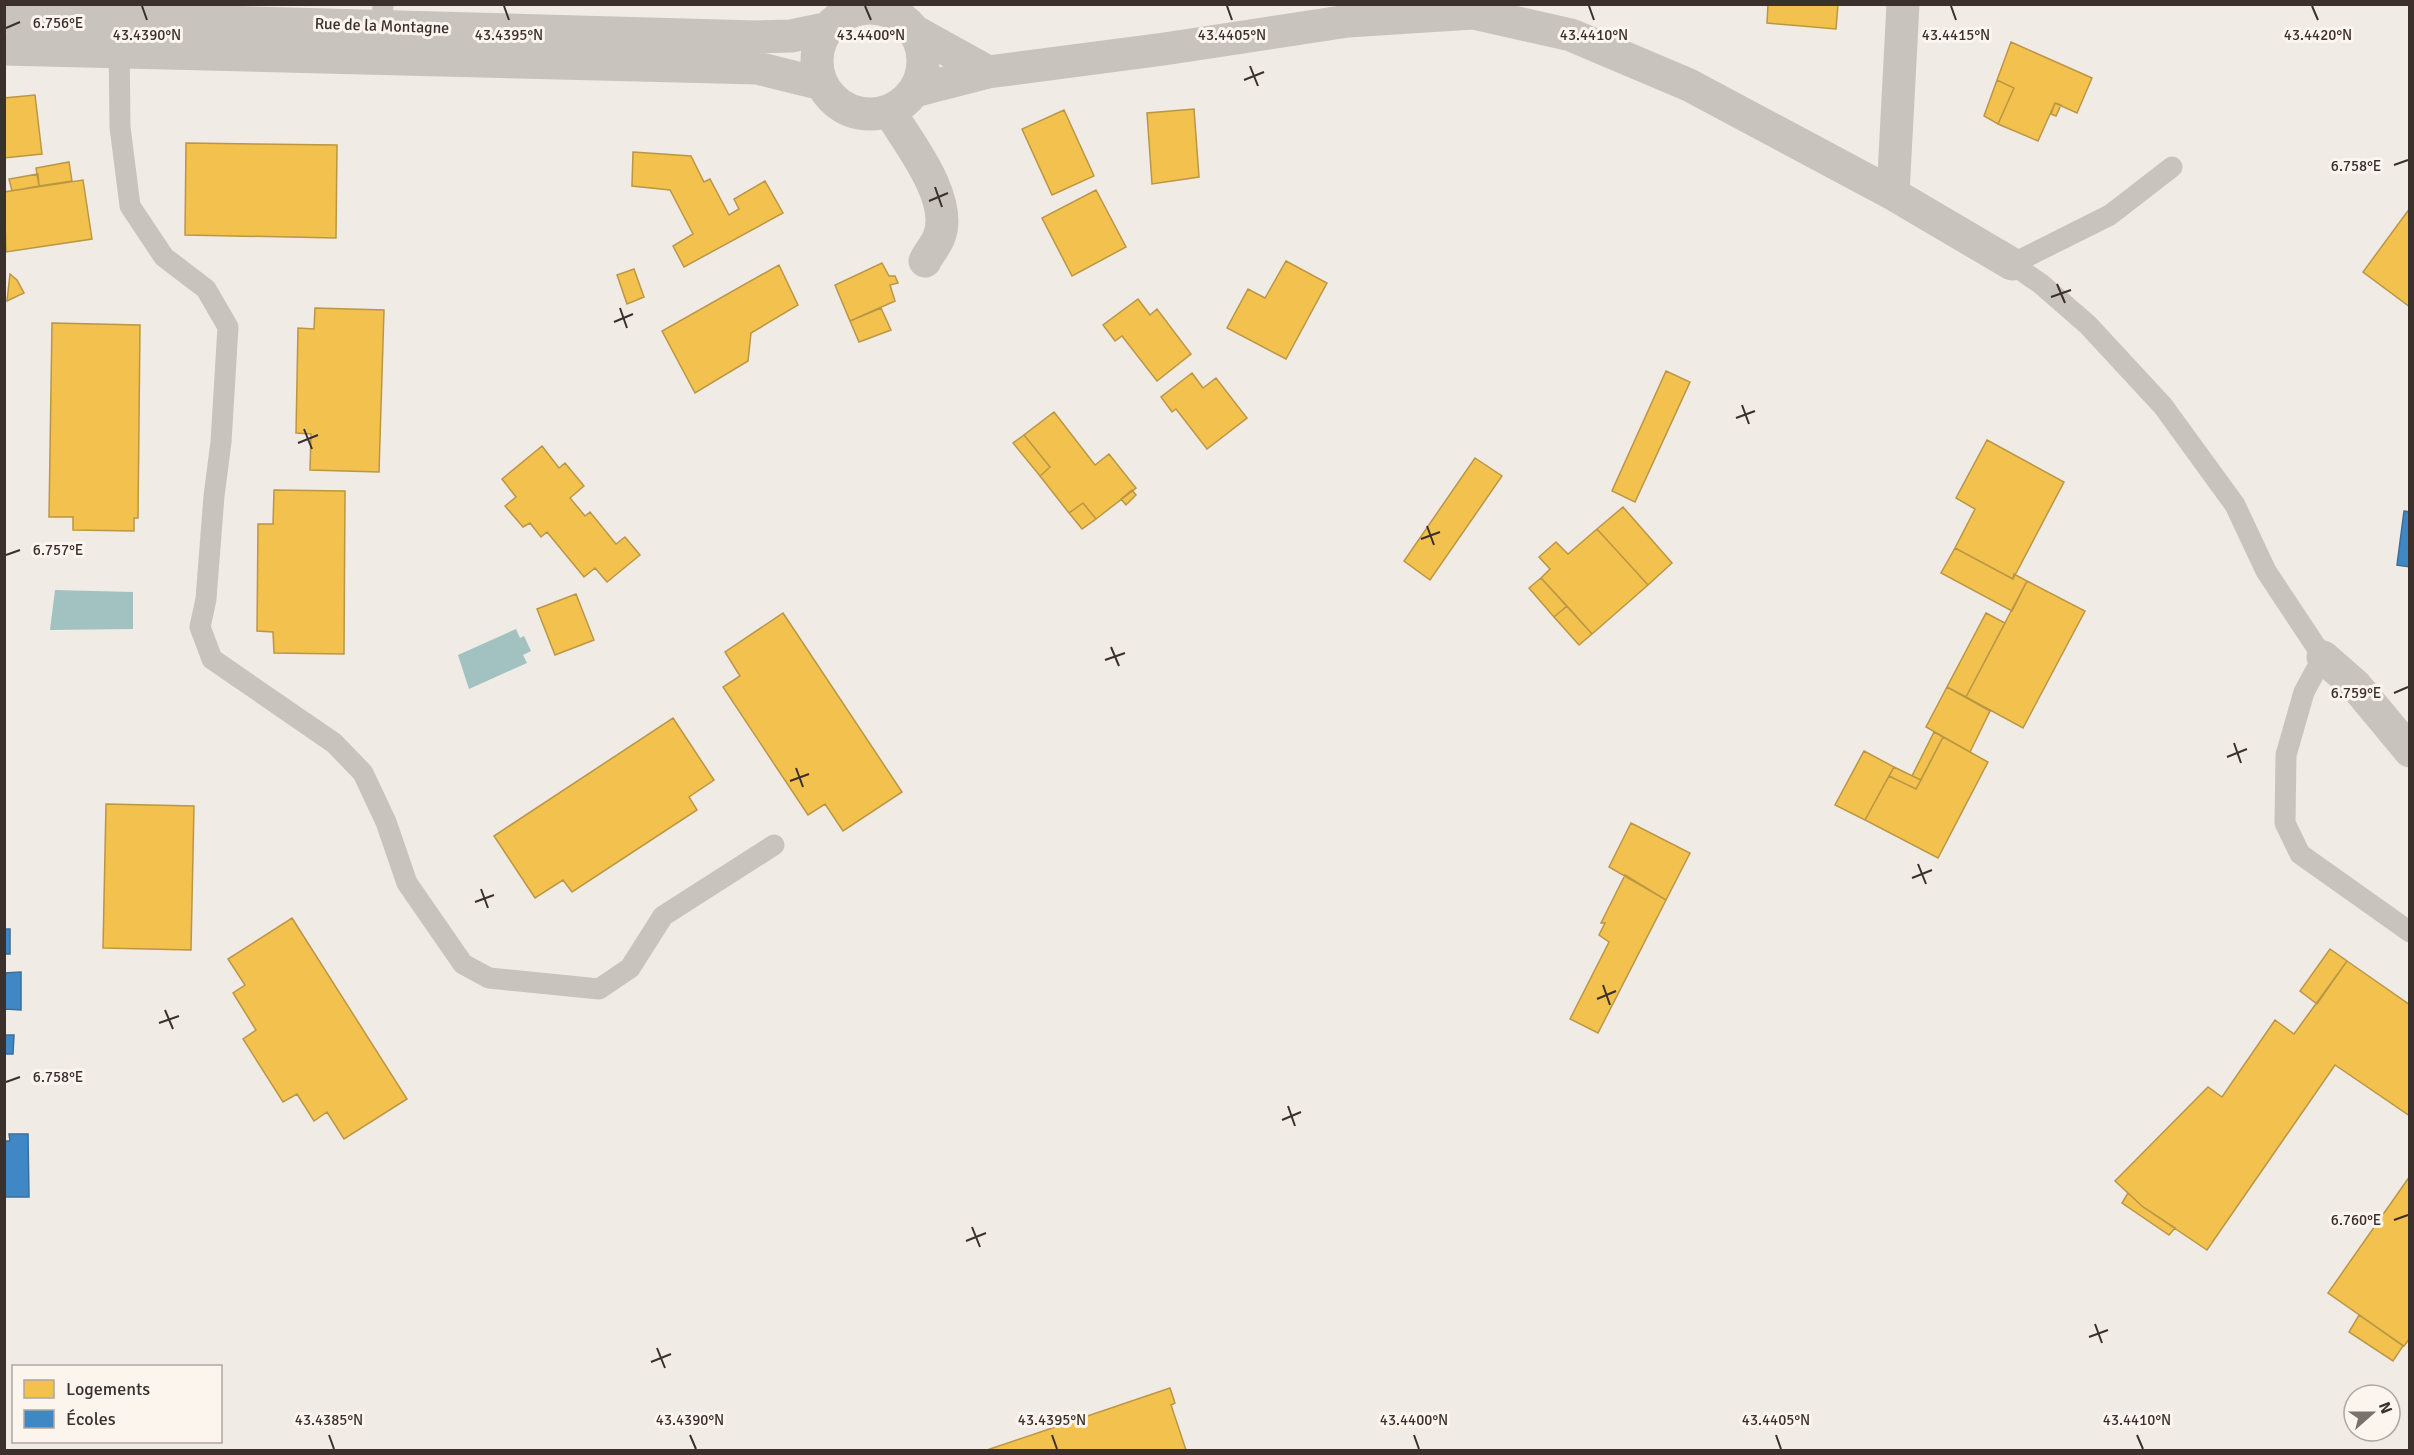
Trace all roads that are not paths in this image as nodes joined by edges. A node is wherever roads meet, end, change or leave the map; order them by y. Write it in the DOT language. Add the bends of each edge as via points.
graph roads {
  1 [pos="1903,4"];
  2 [pos="39,10"];
  3 [pos="382,15"];
  4 [pos="4,16"];
  5 [pos="839,17"];
  6 [pos="906,18"];
  7 [pos="118,19"];
  8 [pos="15,49"];
  9 [pos="120,52"];
  10 [pos="381,59"];
  11 [pos="988,72"];
  12 [pos="822,84"];
  13 [pos="901,100"];
  14 [pos="2172,168"];
  15 [pos="1893,194"];
  16 [pos="925,261"];
  17 [pos="2012,264"];
  18 [pos="2323,657"];
  19 [pos="2409,751"];
  20 [pos="774,845"];
  21 [pos="2409,932"];
  1 -- 15 [label="street"];
  2 -- 4 [label="street, Rue de la Montagne"];
  2 -- 7 [label="street, Rue de la Montagne"];
  2 -- 8 [label="street"];
  3 -- 5 [label="street, Rue de la Montagne" via="756,37 790,36"];
  3 -- 7 [label="street, Rue de la Montagne"];
  3 -- 10 [label="lane"];
  5 -- 6 [label="street" via="870,8"];
  5 -- 12 [label="street" via="825,33 818,50 817,68"];
  6 -- 11 [label="street"];
  6 -- 13 [label="street" via="921,47 923,64 919,81"];
  7 -- 9 [label="lane"];
  8 -- 9 [label="street, Rue de la Montagne"];
  9 -- 10 [label="street, Rue de la Montagne"];
  9 -- 20 [label="lane" via="120,128 130,206 164,257 206,289 228,327 222,442 200,627 212,659 334,743 363,773 386,822 407,883 463,964 489,978 599,989 630,968 663,916"];
  10 -- 12 [label="street, Rue de la Montagne" via="757,68"];
  11 -- 13 [label="street"];
  11 -- 15 [label="street" via="1348,21 1473,13 1571,35 1689,85"];
  12 -- 13 [label="street" via="833,99 864,114"];
  13 -- 16 [label="street" via="942,212 940,236"];
  14 -- 17 [label="lane" via="2110,215"];
  15 -- 17 [label="street"];
  17 -- 18 [label="lane" via="2088,325 2163,406 2235,504 2266,571"];
  18 -- 19 [label="street" via="2356,686"];
  18 -- 21 [label="lane" via="2304,692 2286,755 2285,824 2300,854"];
}
